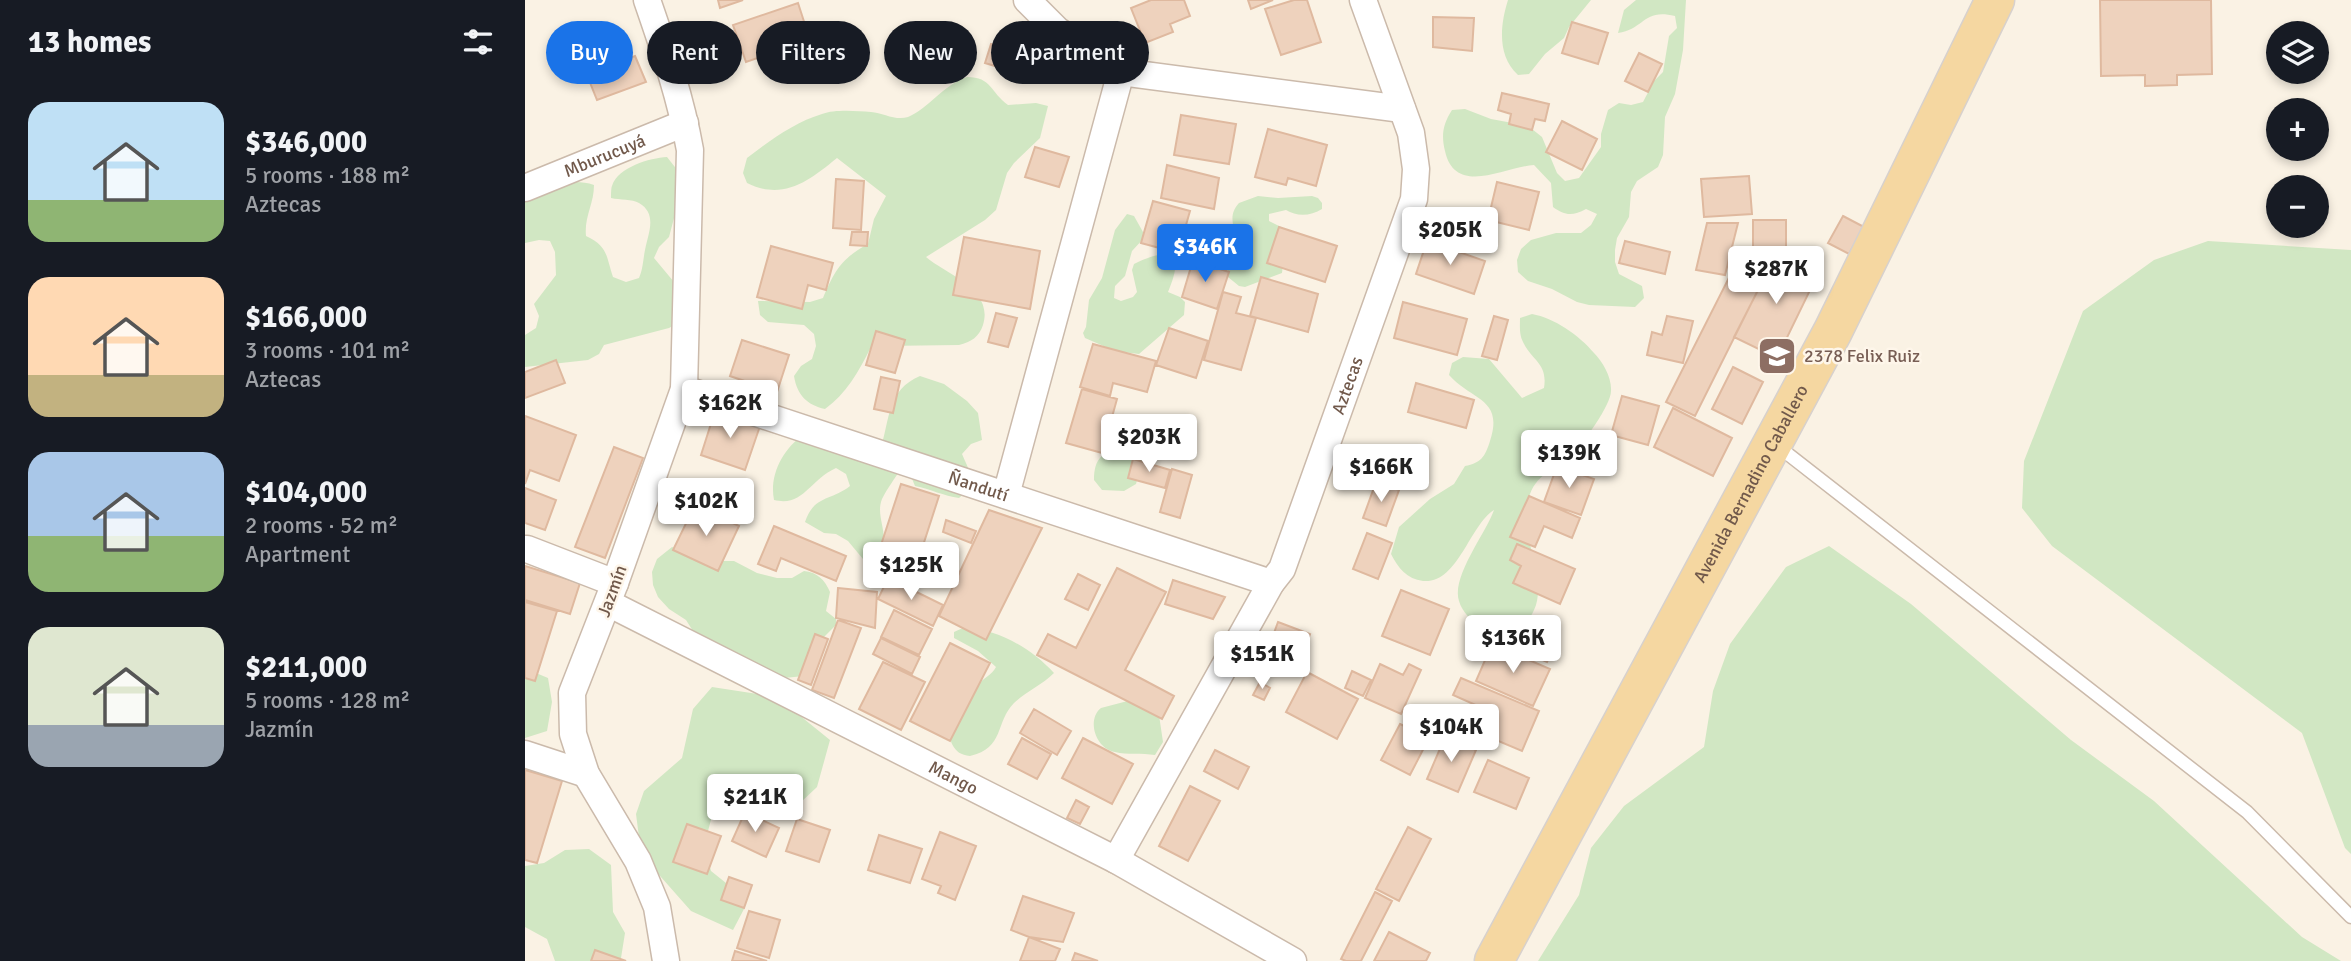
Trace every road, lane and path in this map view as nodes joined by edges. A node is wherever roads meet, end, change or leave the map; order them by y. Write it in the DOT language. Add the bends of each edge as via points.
graph roads {
  1 [pos="647,0"];
  2 [pos="1027,0"];
  3 [pos="1363,0"];
  4 [pos="1995,0"];
  5 [pos="1048,21"];
  6 [pos="1149,76"];
  7 [pos="1118,84"];
  8 [pos="1402,109"];
  9 [pos="685,123"];
  10 [pos="525,188"];
  11 [pos="684,389"];
  12 [pos="1772,442"];
  13 [pos="1006,495"];
  14 [pos="527,549"];
  15 [pos="1272,583"];
  16 [pos="612,593"];
  17 [pos="525,754"];
  18 [pos="586,774"];
  19 [pos="1116,860"];
  20 [pos="2351,917"];
  21 [pos="666,961"];
  22 [pos="1293,961"];
  23 [pos="1494,961"];
  1 -- 9 [label="street, Jazmín"];
  2 -- 5 [label="street"];
  3 -- 8 [label="street, Aztecas"];
  4 -- 12 [label="main road, Avenida Bernadino Caballero" via="1833,331"];
  6 -- 8 [label="street"];
  7 -- 13 [label="street"];
  8 -- 15 [label="street, Aztecas" via="1416,169 1414,199 1282,569"];
  9 -- 10 [label="street, Mburucuyá"];
  9 -- 11 [label="street, Jazmín" via="690,150"];
  11 -- 13 [label="street, Ñandutí"];
  11 -- 16 [label="street, Jazmín"];
  12 -- 20 [label="lane" via="2247,812"];
  12 -- 23 [label="main road, Avenida Bernadino Caballero"];
  13 -- 15 [label="street, Ñandutí"];
  14 -- 16 [label="street, Mango"];
  15 -- 19 [label="street, Aztecas"];
  16 -- 18 [label="street, Jazmín" via="572,693 573,734"];
  16 -- 19 [label="street, Mango"];
  17 -- 18 [label="street"];
  18 -- 21 [label="street, Jazmín" via="638,861 657,907"];
  19 -- 22 [label="street, Mango"];
}
